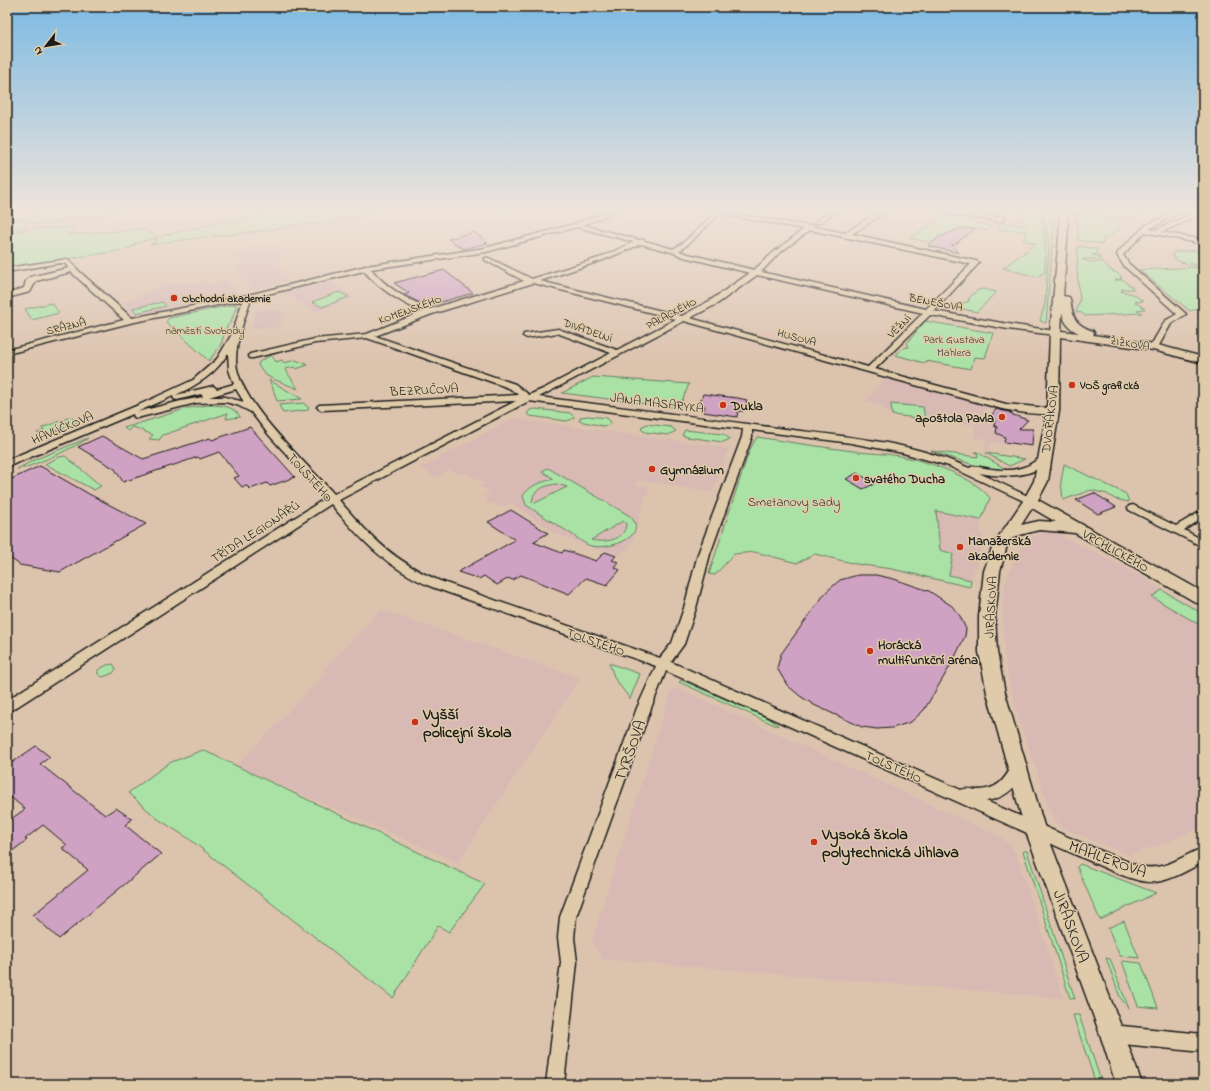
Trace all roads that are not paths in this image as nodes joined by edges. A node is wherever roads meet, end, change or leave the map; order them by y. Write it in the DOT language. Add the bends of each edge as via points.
graph roads {
  1 [pos="55,262"];
  2 [pos="62,262"];
  3 [pos="399,262"];
  4 [pos="492,262"];
  5 [pos="592,262"];
  6 [pos="712,262"];
  7 [pos="767,262"];
  8 [pos="971,262"];
  9 [pos="1062,262"];
  10 [pos="1123,262"];
  11 [pos="70,266"];
  12 [pos="366,268"];
  13 [pos="7,270"];
  14 [pos="756,272"];
  15 [pos="535,280"];
  16 [pos="1060,283"];
  17 [pos="7,296"];
  18 [pos="248,297"];
  19 [pos="429,312"];
  20 [pos="929,312"];
  21 [pos="685,319"];
  22 [pos="130,321"];
  23 [pos="1055,333"];
  24 [pos="235,335"];
  25 [pos="368,336"];
  26 [pos="527,336"];
  27 [pos="1134,343"];
  28 [pos="1154,347"];
  29 [pos="7,352"];
  30 [pos="618,353"];
  31 [pos="253,356"];
  32 [pos="1203,360"];
  33 [pos="869,370"];
  34 [pos="239,385"];
  35 [pos="528,398"];
  36 [pos="322,408"];
  37 [pos="144,410"];
  38 [pos="256,411"];
  39 [pos="1053,411"];
  40 [pos="748,426"];
  41 [pos="1044,460"];
  42 [pos="7,464"];
  43 [pos="952,464"];
  44 [pos="333,500"];
  45 [pos="1030,502"];
  46 [pos="1134,508"];
  47 [pos="1203,514"];
  48 [pos="1176,530"];
  49 [pos="1088,534"];
  50 [pos="1003,539"];
  51 [pos="1203,544"];
  52 [pos="1203,598"];
  53 [pos="663,664"];
  54 [pos="7,706"];
  55 [pos="1018,768"];
  56 [pos="942,787"];
  57 [pos="1035,829"];
  58 [pos="1203,855"];
  59 [pos="1112,1034"];
  60 [pos="1203,1043"];
  61 [pos="555,1084"];
  62 [pos="1129,1084"];
  1 -- 13 [label="street"];
  2 -- 11 [label="street"];
  3 -- 12 [label="street"];
  4 -- 15 [label="street, HUSOVA" via="521,278"];
  5 -- 15 [label="street, KOMENSKÉHO"];
  6 -- 14 [label="street, BENEŠOVA"];
  7 -- 14 [label="street, PALACKÉHO"];
  8 -- 20 [label="street, VĚŽNÍ" via="976,263"];
  9 -- 16 [label="main road, DVOŘÁKOVA"];
  10 -- 28 [label="street" via="1182,314 1168,323"];
  11 -- 17 [label="street" via="33,279 27,290"];
  11 -- 22 [label="street"];
  12 -- 18 [label="street"];
  12 -- 19 [label="street" via="386,291"];
  14 -- 20 [label="street, BENEŠOVA"];
  14 -- 21 [label="street, PALACKÉHO"];
  15 -- 19 [label="street, KOMENSKÉHO"];
  15 -- 21 [label="street, HUSOVA"];
  16 -- 23 [label="main road, DVOŘÁKOVA"];
  16 -- 27 [label="main road" via="1072,326"];
  18 -- 22 [label="street"];
  18 -- 24 [label="street"];
  19 -- 25 [label="street, KOMENSKÉHO"];
  20 -- 23 [label="street, BENEŠOVA"];
  20 -- 33 [label="street, VĚŽNÍ"];
  21 -- 30 [label="street, PALACKÉHO"];
  21 -- 33 [label="street, HUSOVA"];
  22 -- 29 [label="street, SRÁZNÁ"];
  23 -- 27 [label="main road, ŽIŽKOVA"];
  23 -- 39 [label="main road, DVOŘÁKOVA"];
  24 -- 34 [label="street, TOLSTÉHO" via="232,361"];
  24 -- 37 [label="street, HAVLÍČKOVA" via="220,360 204,377"];
  25 -- 31 [label="street, KOMENSKÉHO" via="315,341"];
  25 -- 35 [label="street, JANA MASARYKA" via="512,386"];
  26 -- 30 [label="street, DIVADELNÍ" via="558,331"];
  27 -- 28 [label="main road, ŽIŽKOVA"];
  28 -- 32 [label="main road, ŽIŽKOVA"];
  30 -- 35 [label="street, PALACKÉHO"];
  33 -- 39 [label="street, HUSOVA" via="1005,407"];
  34 -- 37 [label="street, HAVLÍČKOVA"];
  34 -- 38 [label="street, TOLSTÉHO"];
  35 -- 36 [label="street, BEZRUČOVA"];
  35 -- 40 [label="street, JANA MASARYKA"];
  35 -- 44 [label="street, TŘÍDA LEGIONÁŘŮ"];
  37 -- 38 [label="street, HAVLÍČKOVA" via="214,399 234,401"];
  37 -- 42 [label="street, HAVLÍČKOVA" via="105,422"];
  38 -- 44 [label="street, TOLSTÉHO"];
  39 -- 41 [label="main road, DVOŘÁKOVA"];
  40 -- 43 [label="street, JANA MASARYKA" via="851,440 904,450"];
  40 -- 53 [label="street, TYRŠOVA" via="747,437 704,554 678,644"];
  41 -- 43 [label="street, JANA MASARYKA" via="1031,469 1011,473 987,472"];
  41 -- 45 [label="main road, DVOŘÁKOVA" via="1039,486"];
  43 -- 45 [label="street, JANA MASARYKA"];
  44 -- 53 [label="street, TOLSTÉHO" via="375,546 418,577"];
  44 -- 54 [label="street, TŘÍDA LEGIONÁŘŮ" via="321,505"];
  45 -- 49 [label="main road, VRCHLICKÉHO"];
  45 -- 50 [label="main road, JIRÁSKOVA"];
  46 -- 48 [label="street"];
  47 -- 48 [label="street"];
  48 -- 51 [label="street"];
  49 -- 50 [label="main road" via="1065,527 1034,526 1018,530"];
  49 -- 52 [label="main road, VRCHLICKÉHO"];
  50 -- 55 [label="main road, JIRÁSKOVA" via="992,570 987,616 988,652 996,693"];
  53 -- 56 [label="street, TOLSTÉHO"];
  53 -- 61 [label="street, TYRŠOVA" via="644,708 568,917 566,938 569,962"];
  55 -- 56 [label="street" via="1007,786 990,795 970,795"];
  55 -- 57 [label="main road, JIRÁSKOVA"];
  56 -- 57 [label="street, TOLSTÉHO"];
  57 -- 58 [label="street, MAHLEROVA" via="1079,849 1146,874 1160,874"];
  57 -- 59 [label="main road, JIRÁSKOVA"];
  59 -- 60 [label="street"];
  59 -- 62 [label="main road, JIRÁSKOVA"];
}
